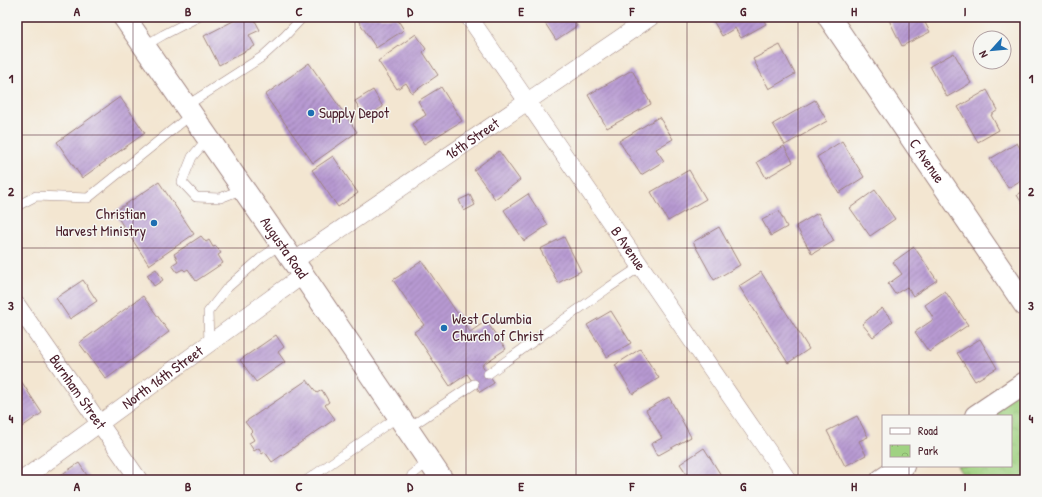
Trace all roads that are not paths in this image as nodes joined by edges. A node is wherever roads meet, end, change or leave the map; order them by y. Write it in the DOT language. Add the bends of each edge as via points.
graph roads {
  1 [pos="124,17"];
  2 [pos="198,17"];
  3 [pos="469,17"];
  4 [pos="651,17"];
  5 [pos="829,17"];
  6 [pos="300,20"];
  7 [pos="144,46"];
  8 [pos="527,102"];
  9 [pos="189,110"];
  10 [pos="208,138"];
  11 [pos="244,189"];
  12 [pos="17,206"];
  13 [pos="293,260"];
  14 [pos="641,266"];
  15 [pos="1025,304"];
  16 [pos="17,305"];
  17 [pos="209,344"];
  18 [pos="488,374"];
  19 [pos="1025,383"];
  20 [pos="474,384"];
  21 [pos="977,415"];
  22 [pos="403,422"];
  23 [pos="100,423"];
  24 [pos="430,461"];
  25 [pos="901,467"];
  26 [pos="22,480"];
  27 [pos="139,480"];
  28 [pos="307,480"];
  29 [pos="410,480"];
  30 [pos="442,480"];
  31 [pos="788,480"];
  32 [pos="882,480"];
  1 -- 7 [label="main road, Augusta Road"];
  2 -- 7 [label="lane"];
  3 -- 8 [label="street, B Avenue"];
  4 -- 8 [label="street, 16th Street"];
  5 -- 15 [label="main road, C Avenue"];
  6 -- 9 [label="lane" via="262,57"];
  7 -- 9 [label="main road, Augusta Road"];
  8 -- 13 [label="street, 16th Street"];
  8 -- 14 [label="street, B Avenue"];
  9 -- 10 [label="main road, Augusta Road"];
  9 -- 12 [label="lane" via="88,198 36,196"];
  10 -- 11 [label="main road, Augusta Road"];
  10 -- 11 [label="lane" via="192,157 182,182 196,197 220,198"];
  11 -- 13 [label="main road, Augusta Road"];
  13 -- 17 [label="street, North 16th Street"];
  13 -- 17 [label="lane" via="261,258 227,288 208,312"];
  13 -- 22 [label="main road, Augusta Road"];
  14 -- 18 [label="lane"];
  14 -- 31 [label="street, B Avenue"];
  16 -- 23 [label="street, Burnham Street"];
  17 -- 23 [label="street, North 16th Street"];
  19 -- 21 [label="main road"];
  20 -- 22 [label="lane"];
  22 -- 24 [label="main road, Augusta Road"];
  22 -- 28 [label="lane"];
  23 -- 26 [label="street, North 16th Street"];
  23 -- 27 [label="street, Burnham Street"];
  24 -- 29 [label="lane" via="412,475"];
  24 -- 30 [label="main road, Augusta Road"];
  25 -- 32 [label="main road"];
}
